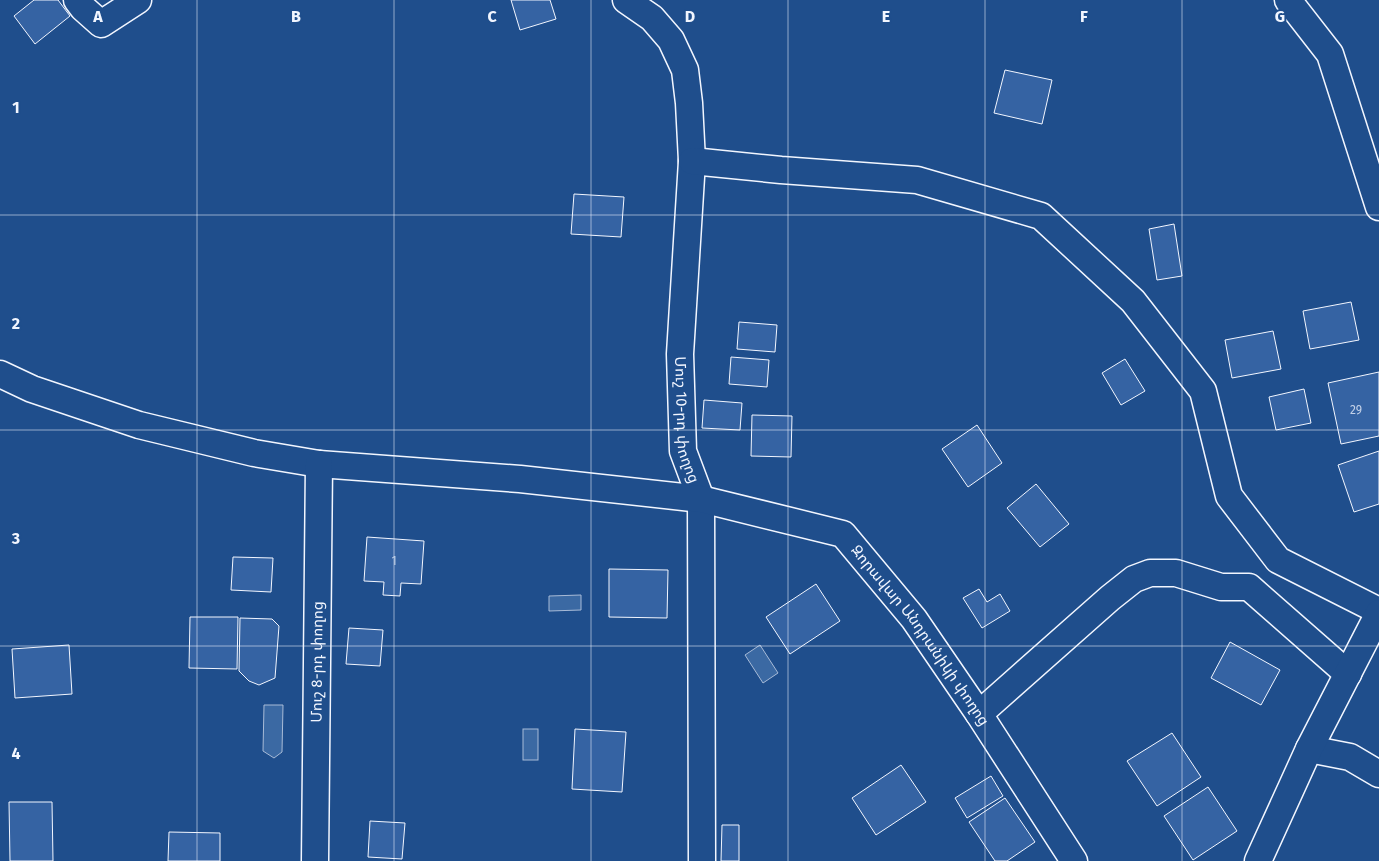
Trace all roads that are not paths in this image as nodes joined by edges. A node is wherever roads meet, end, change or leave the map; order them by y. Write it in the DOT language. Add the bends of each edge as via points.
graph roads {
  1 [pos="76,0"];
  2 [pos="138,0"];
  3 [pos="626,0"];
  4 [pos="1288,0"];
  5 [pos="692,160"];
  6 [pos="1379,207"];
  7 [pos="0,374"];
  8 [pos="319,464"];
  9 [pos="701,499"];
  10 [pos="1379,612"];
  11 [pos="1348,674"];
  12 [pos="979,714"];
  13 [pos="1309,749"];
  14 [pos="1379,774"];
  15 [pos="314,861"];
  16 [pos="702,861"];
  17 [pos="1074,861"];
  18 [pos="1258,861"];
  1 -- 2 [label="street" via="101,24"];
  3 -- 5 [label="street, Մուշ 10-րդ փողոց" via="652,18 671,40 685,70"];
  4 -- 6 [label="street" via="1330,54"];
  5 -- 9 [label="street, Մուշ 10-րդ փողոց" via="680,364 683,450"];
  5 -- 10 [label="street" via="917,180 1041,216 1133,301 1203,391 1229,496 1278,560"];
  7 -- 8 [label="street, Զորավար Անդրանիկի փողոց" via="32,390 139,426 254,453"];
  8 -- 9 [label="street, Զորավար Անդրանիկի փողոց" via="520,479"];
  8 -- 15 [label="street, Մուշ 8-րդ փողոց"];
  9 -- 12 [label="street, Զորավար Անդրանիկի փողոց" via="843,534 914,619"];
  9 -- 16 [label="street, Մուշ 10-րդ փողոց"];
  10 -- 11 [label="street"];
  11 -- 12 [label="street" via="1249,587 1221,587 1176,572 1150,573 1134,579 1110,598"];
  11 -- 13 [label="street"];
  12 -- 17 [label="street, Զորավար Անդրանիկի փողոց"];
  13 -- 14 [label="street" via="1350,757"];
  13 -- 18 [label="street"];
}
